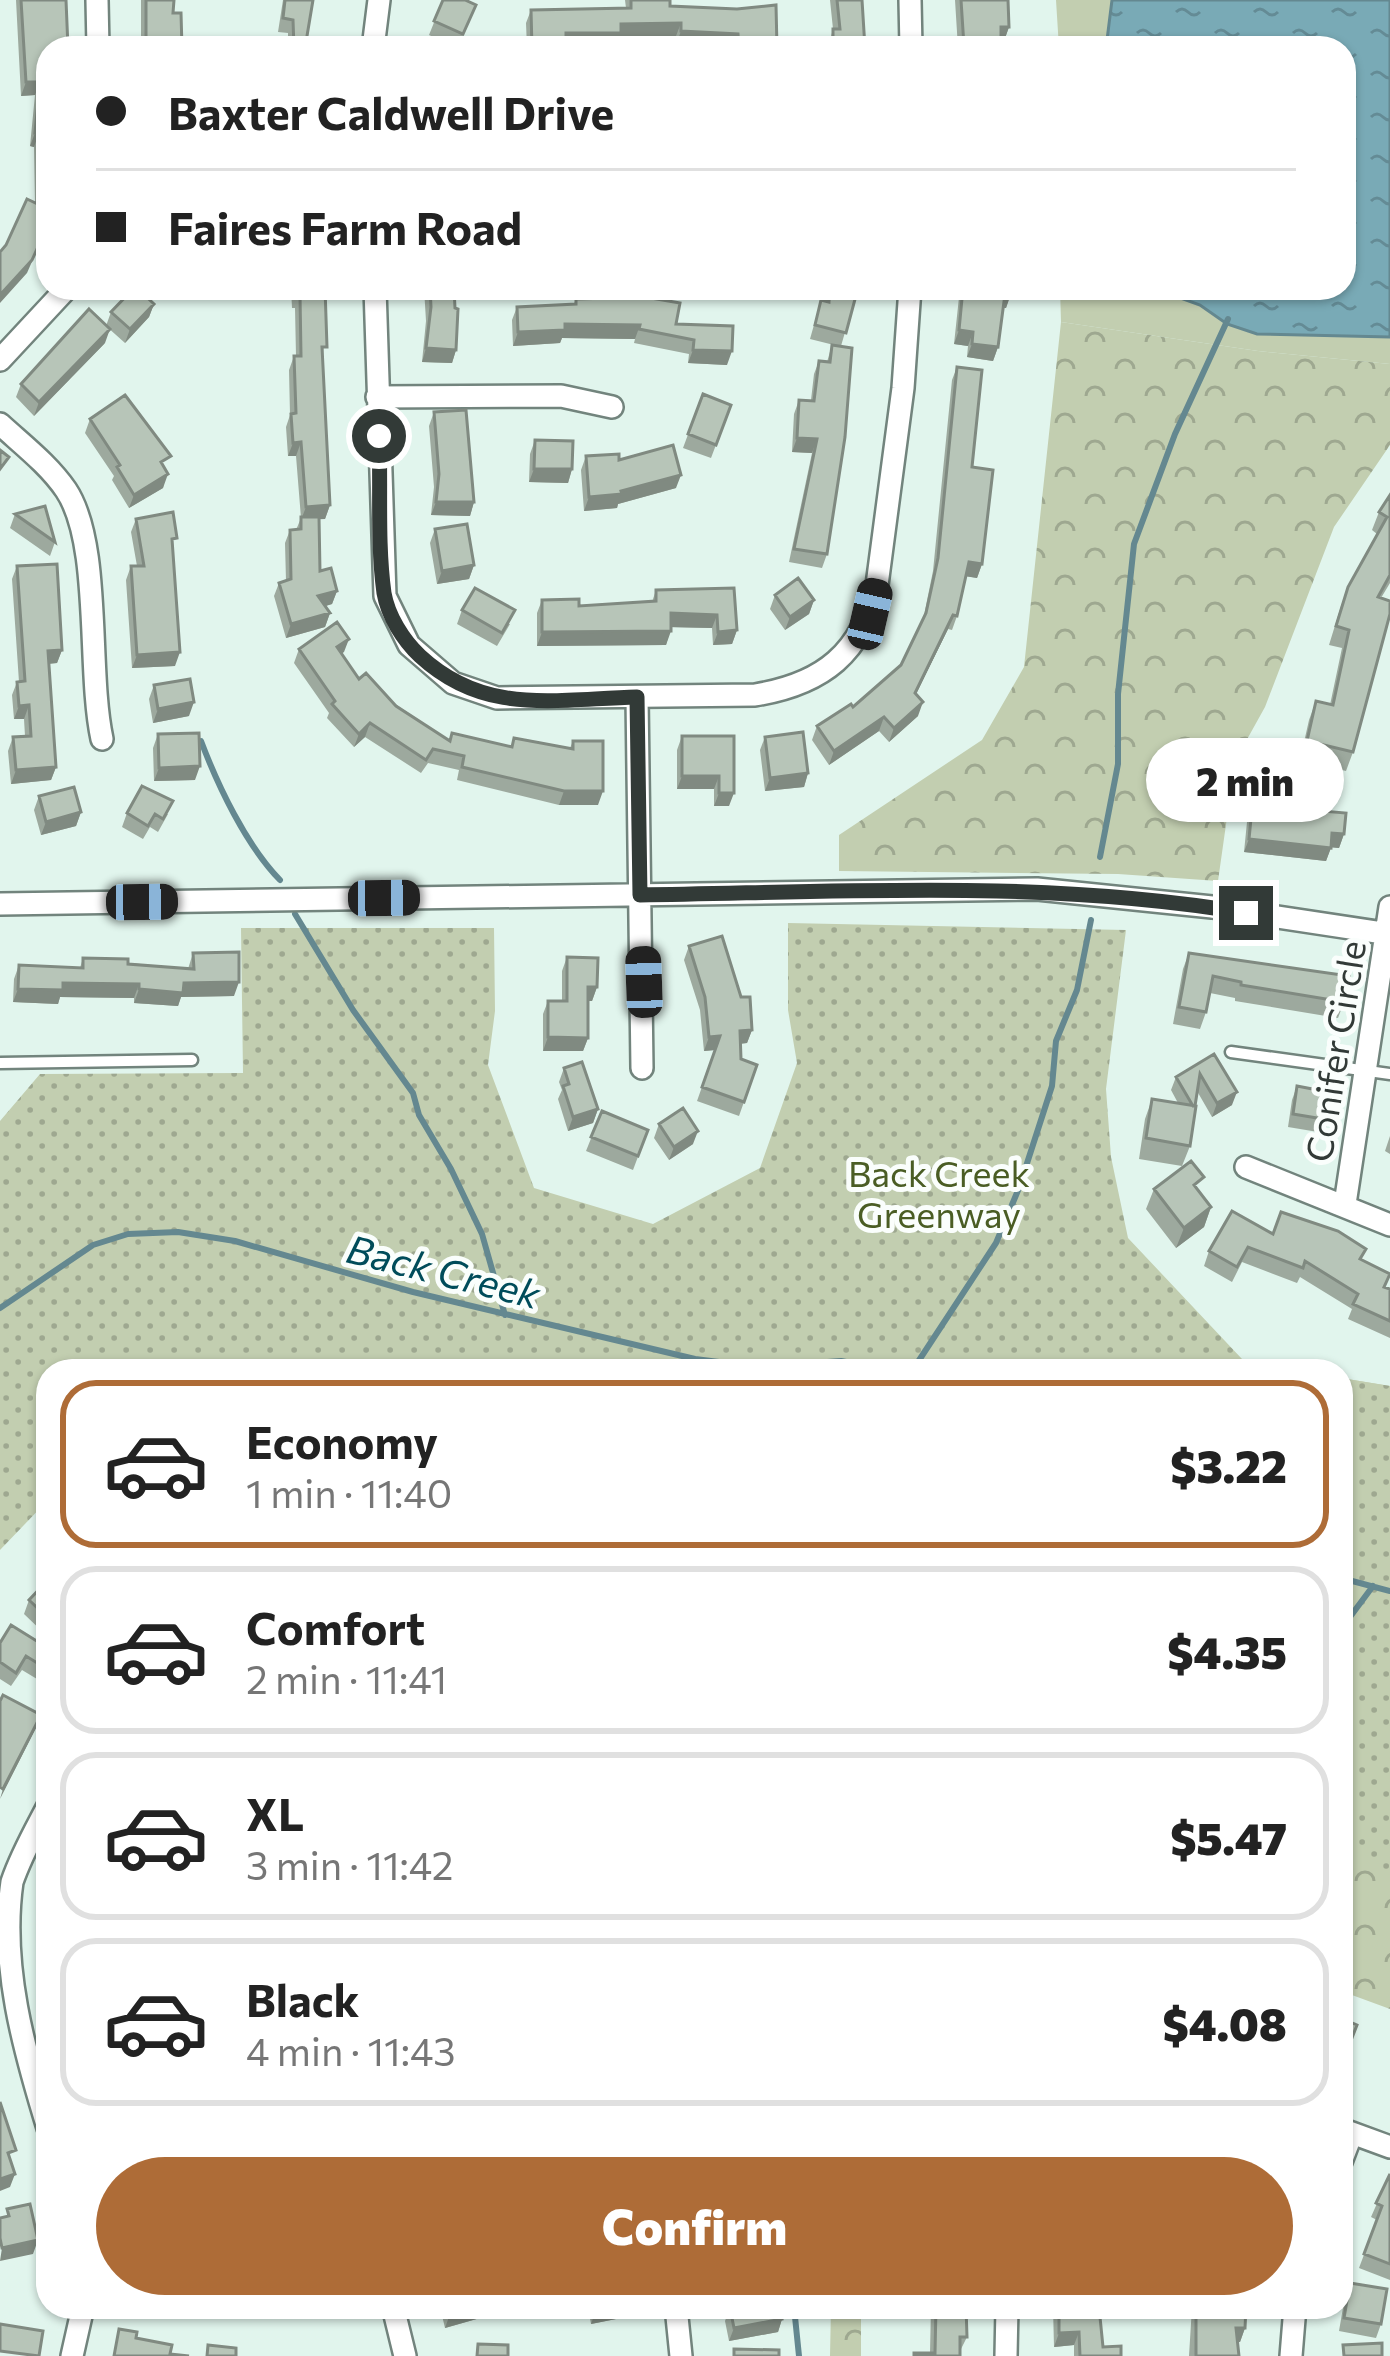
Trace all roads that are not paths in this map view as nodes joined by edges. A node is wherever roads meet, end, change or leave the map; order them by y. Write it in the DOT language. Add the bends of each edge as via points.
graph roads {
  1 [pos="97,0"];
  2 [pos="380,0"];
  3 [pos="910,0"];
  4 [pos="98,36"];
  5 [pos="375,36"];
  6 [pos="911,36"];
  7 [pos="56,300"];
  8 [pos="375,300"];
  9 [pos="909,300"];
  10 [pos="0,360"];
  11 [pos="377,397"];
  12 [pos="612,407"];
  13 [pos="0,424"];
  14 [pos="637,697"];
  15 [pos="102,740"];
  16 [pos="640,895"];
  17 [pos="0,904"];
  18 [pos="1390,907"];
  19 [pos="1388,934"];
  20 [pos="1231,1052"];
  21 [pos="191,1060"];
  22 [pos="0,1064"];
  23 [pos="1365,1068"];
  24 [pos="642,1069"];
  25 [pos="1390,1074"];
  26 [pos="1246,1167"];
  27 [pos="1345,1204"];
  28 [pos="1390,1225"];
  29 [pos="36,1831"];
  30 [pos="36,2089"];
  31 [pos="1353,2133"];
  32 [pos="1390,2147"];
  33 [pos="80,2319"];
  34 [pos="395,2319"];
  35 [pos="677,2319"];
  36 [pos="1007,2319"];
  37 [pos="1294,2319"];
  38 [pos="72,2356"];
  39 [pos="405,2356"];
  40 [pos="681,2356"];
  41 [pos="1006,2356"];
  42 [pos="1291,2356"];
  1 -- 4 [label="street"];
  2 -- 5 [label="street"];
  3 -- 6 [label="street"];
  7 -- 10 [label="street"];
  8 -- 11 [label="street"];
  9 -- 14 [label="street" via="885,539 858,638 818,676 788,690"];
  11 -- 12 [label="street" via="561,396"];
  11 -- 14 [label="street" via="385,596 409,645 475,693"];
  13 -- 15 [label="street" via="53,473 80,517"];
  14 -- 16 [label="street"];
  16 -- 17 [label="street"];
  16 -- 19 [label="street" via="1037,889"];
  16 -- 24 [label="street"];
  18 -- 19 [label="street, Conifer Circle"];
  19 -- 23 [label="street, Conifer Circle"];
  20 -- 23 [label="lane"];
  21 -- 22 [label="lane"];
  23 -- 25 [label="lane"];
  23 -- 27 [label="street, Conifer Circle"];
  26 -- 27 [label="street"];
  27 -- 28 [label="street"];
  29 -- 30 [label="street" via="13,1880 3,1959"];
  31 -- 32 [label="street"];
  33 -- 38 [label="street"];
  34 -- 39 [label="street"];
  35 -- 40 [label="street"];
  36 -- 41 [label="street"];
  37 -- 42 [label="street"];
}
